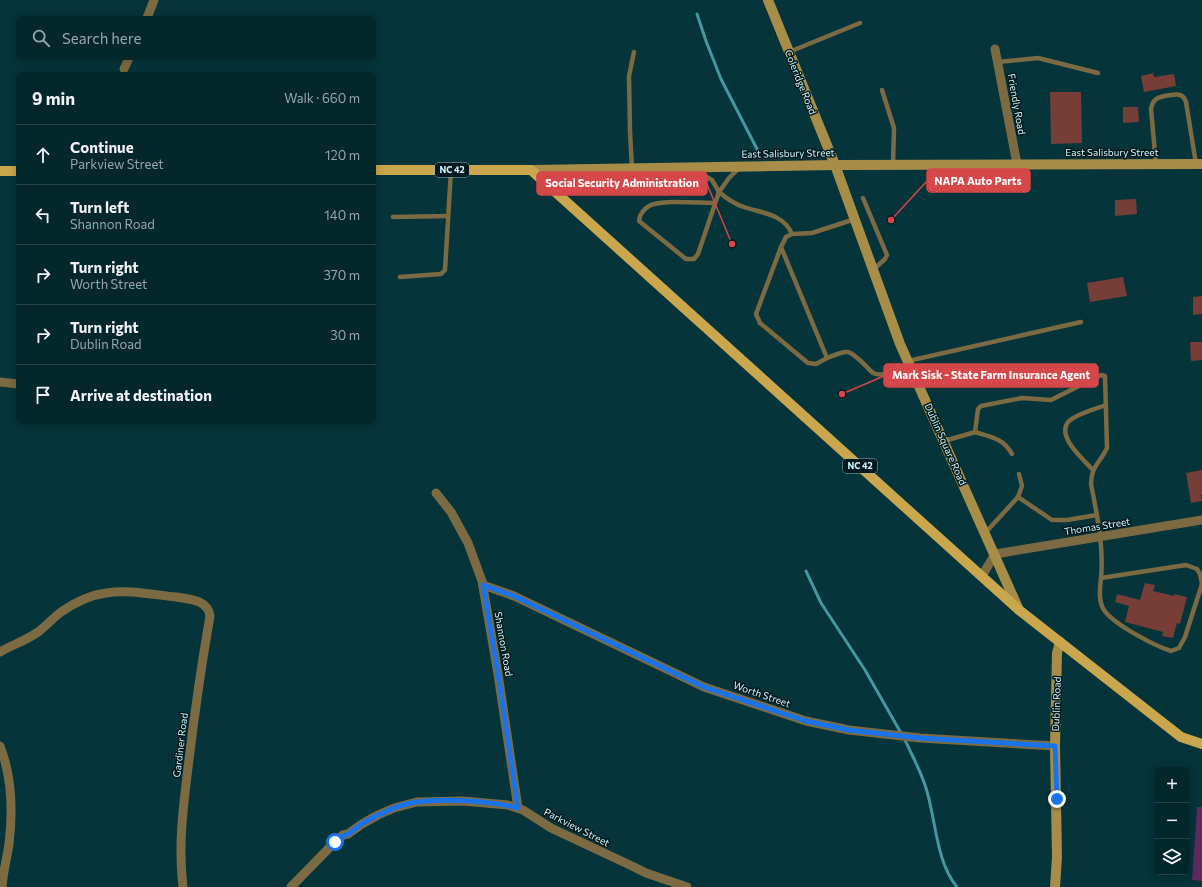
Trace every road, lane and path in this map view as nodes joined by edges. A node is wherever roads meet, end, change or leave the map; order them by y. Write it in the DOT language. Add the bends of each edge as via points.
graph roads {
  1 [pos="154,0"];
  2 [pos="768,0"];
  3 [pos="148,16"];
  4 [pos="860,23"];
  5 [pos="995,49"];
  6 [pos="634,52"];
  7 [pos="789,52"];
  8 [pos="128,60"];
  9 [pos="998,62"];
  10 [pos="124,69"];
  11 [pos="1098,73"];
  12 [pos="882,90"];
  13 [pos="1017,164"];
  14 [pos="1156,164"];
  15 [pos="1199,164"];
  16 [pos="834,165"];
  17 [pos="893,165"];
  18 [pos="741,166"];
  19 [pos="686,167"];
  20 [pos="632,168"];
  21 [pos="376,170"];
  22 [pos="451,170"];
  23 [pos="531,170"];
  24 [pos="0,171"];
  25 [pos="16,171"];
  26 [pos="719,192"];
  27 [pos="863,198"];
  28 [pos="716,203"];
  29 [pos="448,216"];
  30 [pos="393,217"];
  31 [pos="855,219"];
  32 [pos="792,234"];
  33 [pos="781,247"];
  34 [pos="873,270"];
  35 [pos="400,277"];
  36 [pos="1081,322"];
  37 [pos="827,358"];
  38 [pos="909,363"];
  39 [pos="0,382"];
  40 [pos="16,384"];
  41 [pos="1106,405"];
  42 [pos="975,432"];
  43 [pos="944,441"];
  44 [pos="1012,454"];
  45 [pos="1093,470"];
  46 [pos="1019,474"];
  47 [pos="436,493"];
  48 [pos="1018,498"];
  49 [pos="1097,515"];
  50 [pos="1202,520"];
  51 [pos="986,532"];
  52 [pos="1101,536"];
  53 [pos="995,554"];
  54 [pos="982,576"];
  55 [pos="1101,578"];
  56 [pos="483,585"];
  57 [pos="1019,610"];
  58 [pos="1060,642"];
  59 [pos="0,652"];
  60 [pos="1202,744"];
  61 [pos="0,746"];
  62 [pos="1055,746"];
  63 [pos="518,808"];
  64 [pos="2,887"];
  65 [pos="183,887"];
  66 [pos="291,887"];
  67 [pos="687,887"];
  68 [pos="1055,887"];
  1 -- 3 [label="street"];
  2 -- 7 [label="street, Coleridge Road"];
  4 -- 7 [label="lane"];
  5 -- 9 [label="street, Friendly Road"];
  6 -- 20 [label="lane" via="629,76"];
  7 -- 16 [label="street, Coleridge Road"];
  8 -- 10 [label="street"];
  9 -- 11 [label="lane" via="1038,58"];
  9 -- 13 [label="street, Friendly Road"];
  12 -- 17 [label="lane" via="894,128"];
  13 -- 14 [label="street, East Salisbury Street"];
  13 -- 17 [label="street, East Salisbury Street"];
  14 -- 15 [label="street, East Salisbury Street"];
  14 -- 15 [label="lane" via="1152,103 1158,97 1174,94 1184,97 1186,102"];
  16 -- 17 [label="street, East Salisbury Street"];
  16 -- 18 [label="street, East Salisbury Street"];
  16 -- 31 [label="street, Dublin Square Road"];
  18 -- 19 [label="street, East Salisbury Street"];
  18 -- 26 [label="lane"];
  19 -- 20 [label="street, East Salisbury Street"];
  19 -- 26 [label="lane" via="712,180"];
  20 -- 23 [label="street, East Salisbury Street"];
  21 -- 22 [label="main road, East Salisbury Street / NC 42"];
  22 -- 23 [label="main road, East Salisbury Street / NC 42"];
  22 -- 29 [label="lane"];
  23 -- 54 [label="main road, NC 42"];
  24 -- 25 [label="main road"];
  26 -- 28 [label="lane"];
  26 -- 32 [label="lane" via="743,207 781,219 788,225"];
  27 -- 34 [label="lane" via="887,255"];
  28 -- 28 [label="lane" via="694,259 686,259 639,221 642,211 663,202"];
  29 -- 30 [label="lane"];
  29 -- 35 [label="lane" via="445,270 441,274"];
  31 -- 32 [label="lane" via="812,233"];
  31 -- 34 [label="street, Dublin Square Road"];
  32 -- 33 [label="lane" via="786,237"];
  33 -- 37 [label="lane"];
  33 -- 37 [label="lane" via="756,314 757,318 808,363 816,364"];
  34 -- 38 [label="street, Dublin Square Road"];
  36 -- 38 [label="lane"];
  37 -- 38 [label="lane" via="849,352 876,375 882,375"];
  38 -- 43 [label="street, Dublin Square Road"];
  39 -- 40 [label="street"];
  41 -- 42 [label="lane" via="1106,379 1101,375 1051,400 1022,398 981,406 978,409"];
  41 -- 45 [label="lane" via="1108,448"];
  41 -- 45 [label="lane" via="1081,415 1069,422 1066,428 1067,438 1072,447"];
  42 -- 43 [label="lane"];
  42 -- 44 [label="lane" via="1002,441"];
  43 -- 51 [label="street, Dublin Square Road"];
  45 -- 49 [label="lane" via="1091,475"];
  46 -- 48 [label="lane" via="1022,486"];
  47 -- 56 [label="street, Shannon Road" via="468,543"];
  48 -- 49 [label="lane" via="1052,520"];
  48 -- 51 [label="lane"];
  49 -- 52 [label="lane"];
  50 -- 52 [label="street, Thomas Street"];
  51 -- 53 [label="street, Dublin Square Road"];
  52 -- 53 [label="street, Thomas Street"];
  52 -- 55 [label="lane"];
  53 -- 54 [label="street"];
  53 -- 57 [label="street, Dublin Square Road"];
  54 -- 57 [label="main road, NC 42"];
  55 -- 55 [label="lane" via="1100,594 1104,610 1122,626 1162,648 1171,651 1179,648 1202,584 1197,569 1186,565"];
  56 -- 62 [label="street, Worth Street" via="514,596 704,687 806,721 849,730 920,738"];
  56 -- 63 [label="street, Shannon Road"];
  57 -- 58 [label="main road, NC 42"];
  58 -- 60 [label="main road, NC 42" via="1181,737"];
  58 -- 62 [label="street, Dublin Road" via="1057,653"];
  59 -- 65 [label="street, Gardiner Road" via="37,633 62,612 82,601 106,593 141,592 188,598 205,605 210,616 181,825"];
  61 -- 64 [label="street" via="6,761 11,810"];
  62 -- 68 [label="street, Dublin Road"];
  63 -- 66 [label="street, Parkview Street" via="456,801 416,802 394,808 343,835"];
  63 -- 67 [label="street, Parkview Street" via="551,828 646,874"];
}
